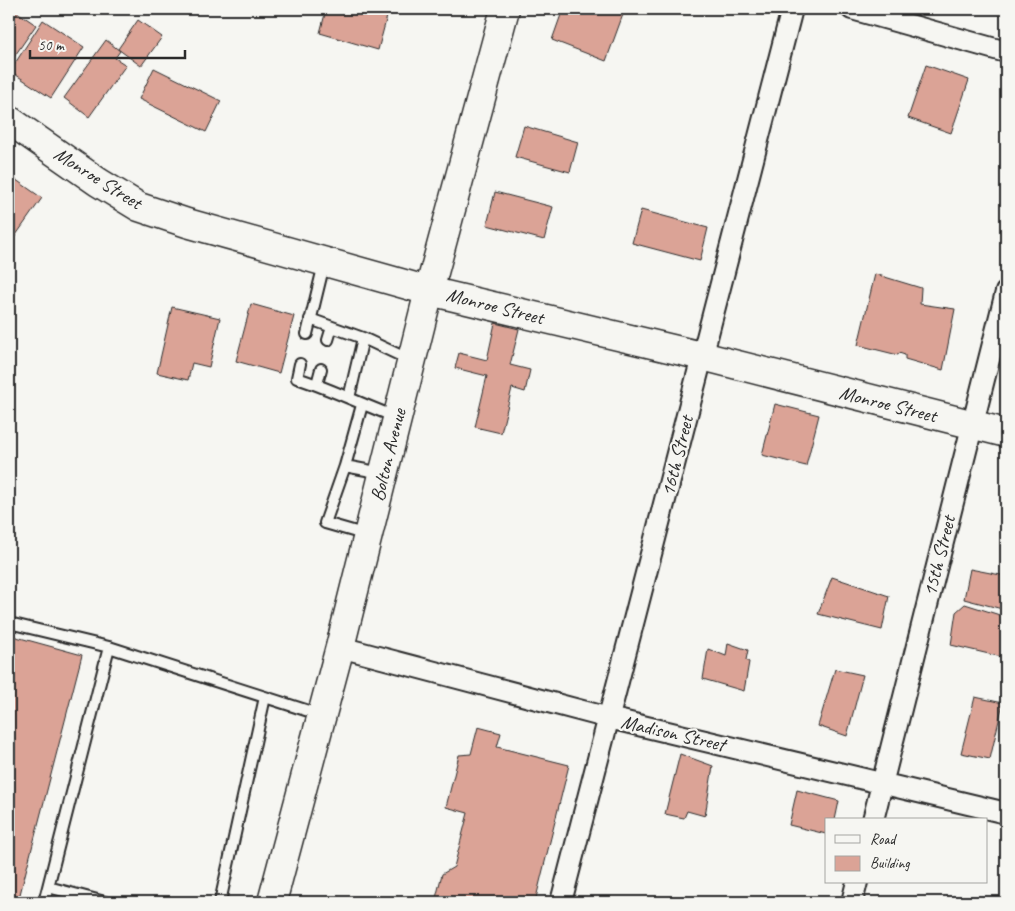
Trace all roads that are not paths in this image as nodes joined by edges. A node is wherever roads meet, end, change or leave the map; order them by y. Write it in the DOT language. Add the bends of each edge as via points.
graph roads {
  1 [pos="505,9"];
  2 [pos="792,9"];
  3 [pos="852,9"];
  4 [pos="1006,52"];
  5 [pos="9,120"];
  6 [pos="324,263"];
  7 [pos="429,291"];
  8 [pos="1006,292"];
  9 [pos="310,319"];
  10 [pos="332,327"];
  11 [pos="307,334"];
  12 [pos="364,338"];
  13 [pos="328,340"];
  14 [pos="702,356"];
  15 [pos="412,360"];
  16 [pos="300,364"];
  17 [pos="321,369"];
  18 [pos="317,384"];
  19 [pos="348,398"];
  20 [pos="362,405"];
  21 [pos="398,418"];
  22 [pos="972,425"];
  23 [pos="1006,433"];
  24 [pos="345,466"];
  25 [pos="384,474"];
  26 [pos="368,536"];
  27 [pos="9,623"];
  28 [pos="109,647"];
  29 [pos="340,647"];
  30 [pos="265,697"];
  31 [pos="322,716"];
  32 [pos="609,718"];
  33 [pos="882,782"];
  34 [pos="1006,813"];
  35 [pos="873,818"];
  36 [pos="856,884"];
  37 [pos="48,887"];
  38 [pos="44,902"];
  39 [pos="105,902"];
  40 [pos="220,902"];
  41 [pos="272,902"];
  42 [pos="561,902"];
  43 [pos="852,902"];
  1 -- 7 [label="main road, Bolton Avenue"];
  2 -- 14 [label="street, 16th Street"];
  3 -- 4 [label="street"];
  5 -- 6 [label="main road, Monroe Street" via="139,207"];
  6 -- 7 [label="main road, Monroe Street"];
  6 -- 9 [label="lane"];
  7 -- 14 [label="main road, Monroe Street"];
  7 -- 15 [label="main road, Bolton Avenue"];
  8 -- 22 [label="street, 15th Street"];
  9 -- 10 [label="lane"];
  9 -- 11 [label="lane"];
  10 -- 12 [label="lane"];
  10 -- 13 [label="lane"];
  12 -- 15 [label="lane"];
  12 -- 19 [label="lane"];
  14 -- 22 [label="main road, Monroe Street"];
  14 -- 32 [label="street, 16th Street"];
  15 -- 21 [label="main road, Bolton Avenue"];
  16 -- 18 [label="lane" via="297,378"];
  17 -- 18 [label="lane"];
  18 -- 19 [label="lane"];
  19 -- 20 [label="lane"];
  20 -- 21 [label="lane"];
  20 -- 24 [label="lane"];
  21 -- 25 [label="main road, Bolton Avenue"];
  22 -- 23 [label="main road, Monroe Street"];
  22 -- 33 [label="street, 15th Street"];
  24 -- 25 [label="lane"];
  24 -- 26 [label="lane" via="325,523"];
  25 -- 26 [label="main road, Bolton Avenue"];
  26 -- 29 [label="main road, Bolton Avenue"];
  27 -- 28 [label="lane"];
  28 -- 30 [label="lane"];
  28 -- 37 [label="lane"];
  29 -- 31 [label="main road, Bolton Avenue"];
  29 -- 32 [label="street, Madison Street"];
  30 -- 31 [label="lane"];
  30 -- 40 [label="lane"];
  31 -- 41 [label="main road, Bolton Avenue"];
  32 -- 33 [label="street, Madison Street"];
  32 -- 42 [label="street, 16th Street"];
  33 -- 34 [label="street, Madison Street"];
  33 -- 35 [label="street, 15th Street"];
  36 -- 43 [label="street"];
  37 -- 38 [label="lane"];
  37 -- 39 [label="lane"];
}
